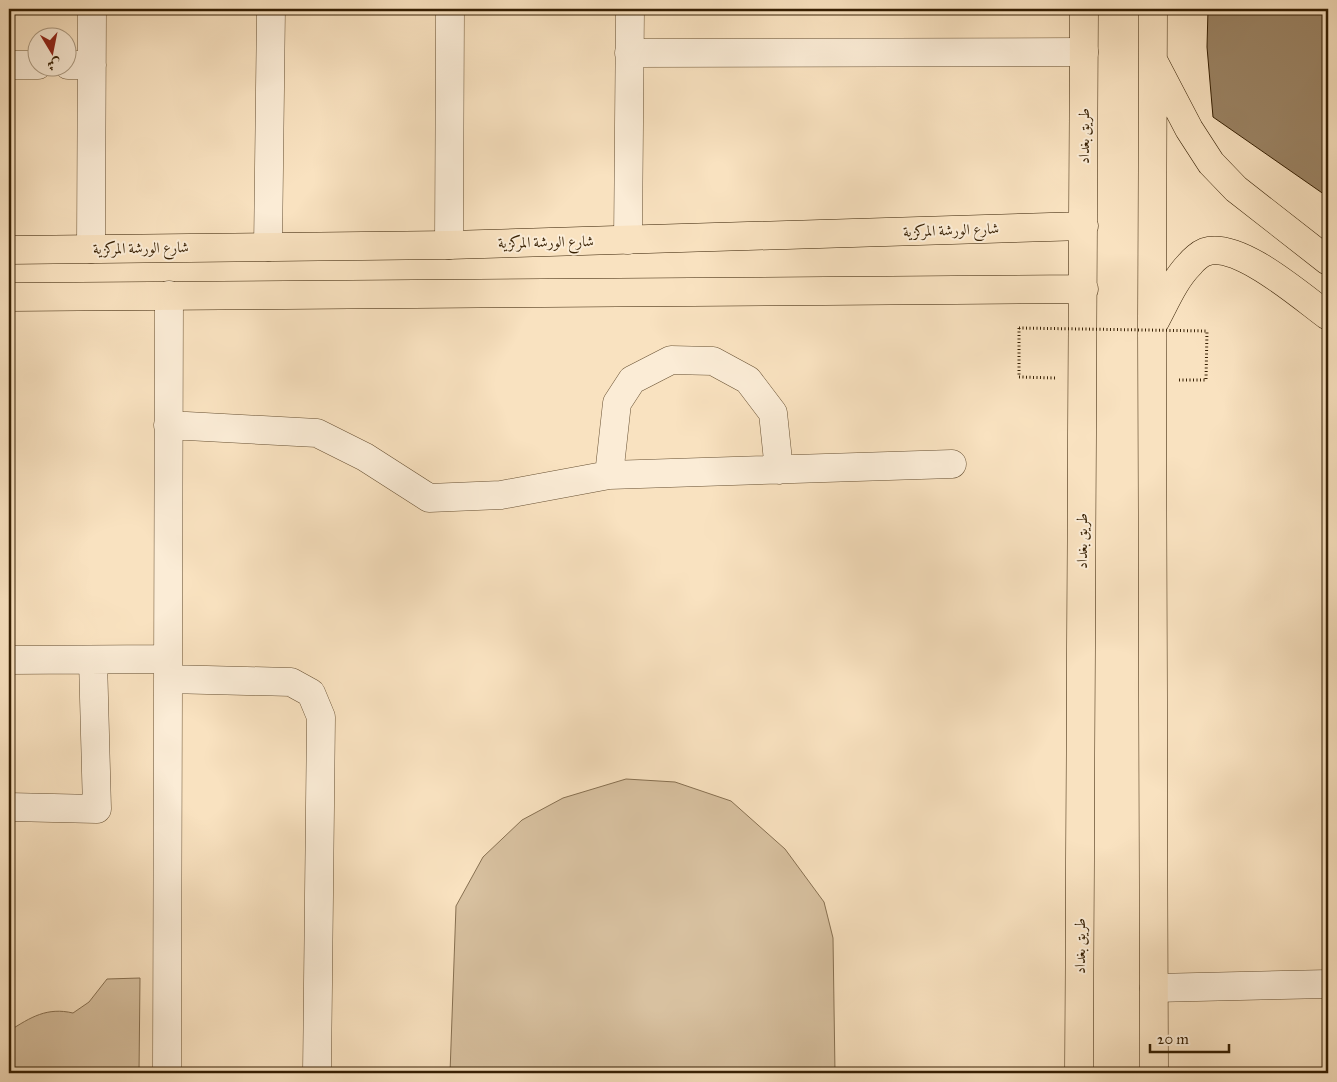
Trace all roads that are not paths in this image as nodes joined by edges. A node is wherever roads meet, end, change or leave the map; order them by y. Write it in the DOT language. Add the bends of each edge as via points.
graph roads {
  1 [pos="92,9"];
  2 [pos="271,9"];
  3 [pos="450,9"];
  4 [pos="630,9"];
  5 [pos="1084,9"];
  6 [pos="1153,9"];
  7 [pos="1084,52"];
  8 [pos="629,53"];
  9 [pos="1153,59"];
  10 [pos="9,65"];
  11 [pos="28,65"];
  12 [pos="80,65"];
  13 [pos="1084,226"];
  14 [pos="628,240"];
  15 [pos="449,245"];
  16 [pos="268,246"];
  17 [pos="90,249"];
  18 [pos="9,250"];
  19 [pos="1328,261"];
  20 [pos="1084,288"];
  21 [pos="169,295"];
  22 [pos="9,297"];
  23 [pos="1328,316"];
  24 [pos="1152,326"];
  25 [pos="168,425"];
  26 [pos="952,464"];
  27 [pos="778,470"];
  28 [pos="609,475"];
  29 [pos="9,660"];
  30 [pos="92,660"];
  31 [pos="168,669"];
  32 [pos="9,807"];
  33 [pos="1328,984"];
  34 [pos="1154,988"];
  35 [pos="167,1073"];
  36 [pos="317,1073"];
  37 [pos="1079,1073"];
  38 [pos="1154,1073"];
  1 -- 12 [label="street"];
  2 -- 16 [label="street"];
  3 -- 15 [label="street"];
  4 -- 8 [label="street"];
  5 -- 7 [label="main road, طريق بغداد"];
  6 -- 9 [label="main road"];
  7 -- 8 [label="street"];
  7 -- 13 [label="main road, طريق بغداد"];
  8 -- 14 [label="street"];
  9 -- 19 [label="main road" via="1211,164 1236,189"];
  9 -- 24 [label="main road"];
  10 -- 11 [label="street"];
  12 -- 17 [label="street"];
  13 -- 14 [label="main road, شارع الورشة المركزية"];
  13 -- 20 [label="main road, طريق بغداد"];
  14 -- 15 [label="main road, شارع الورشة المركزية"];
  15 -- 16 [label="main road, شارع الورشة المركزية"];
  16 -- 17 [label="main road, شارع الورشة المركزية"];
  17 -- 18 [label="main road, شارع الورشة المركزية"];
  20 -- 21 [label="main road"];
  20 -- 37 [label="main road, طريق بغداد"];
  21 -- 22 [label="main road"];
  21 -- 25 [label="street"];
  23 -- 24 [label="main road" via="1262,267 1223,252 1206,252 1191,262 1178,278"];
  24 -- 34 [label="main road"];
  25 -- 28 [label="street" via="317,433 429,498 501,495"];
  25 -- 31 [label="street"];
  26 -- 27 [label="street"];
  27 -- 28 [label="street"];
  27 -- 28 [label="street" via="772,413 748,380 713,361 670,360 632,380 617,403"];
  29 -- 30 [label="street"];
  30 -- 31 [label="street"];
  30 -- 32 [label="street" via="97,809"];
  31 -- 35 [label="street"];
  31 -- 36 [label="street" via="291,682 311,693 321,717"];
  33 -- 34 [label="street"];
  34 -- 38 [label="main road"];
}
